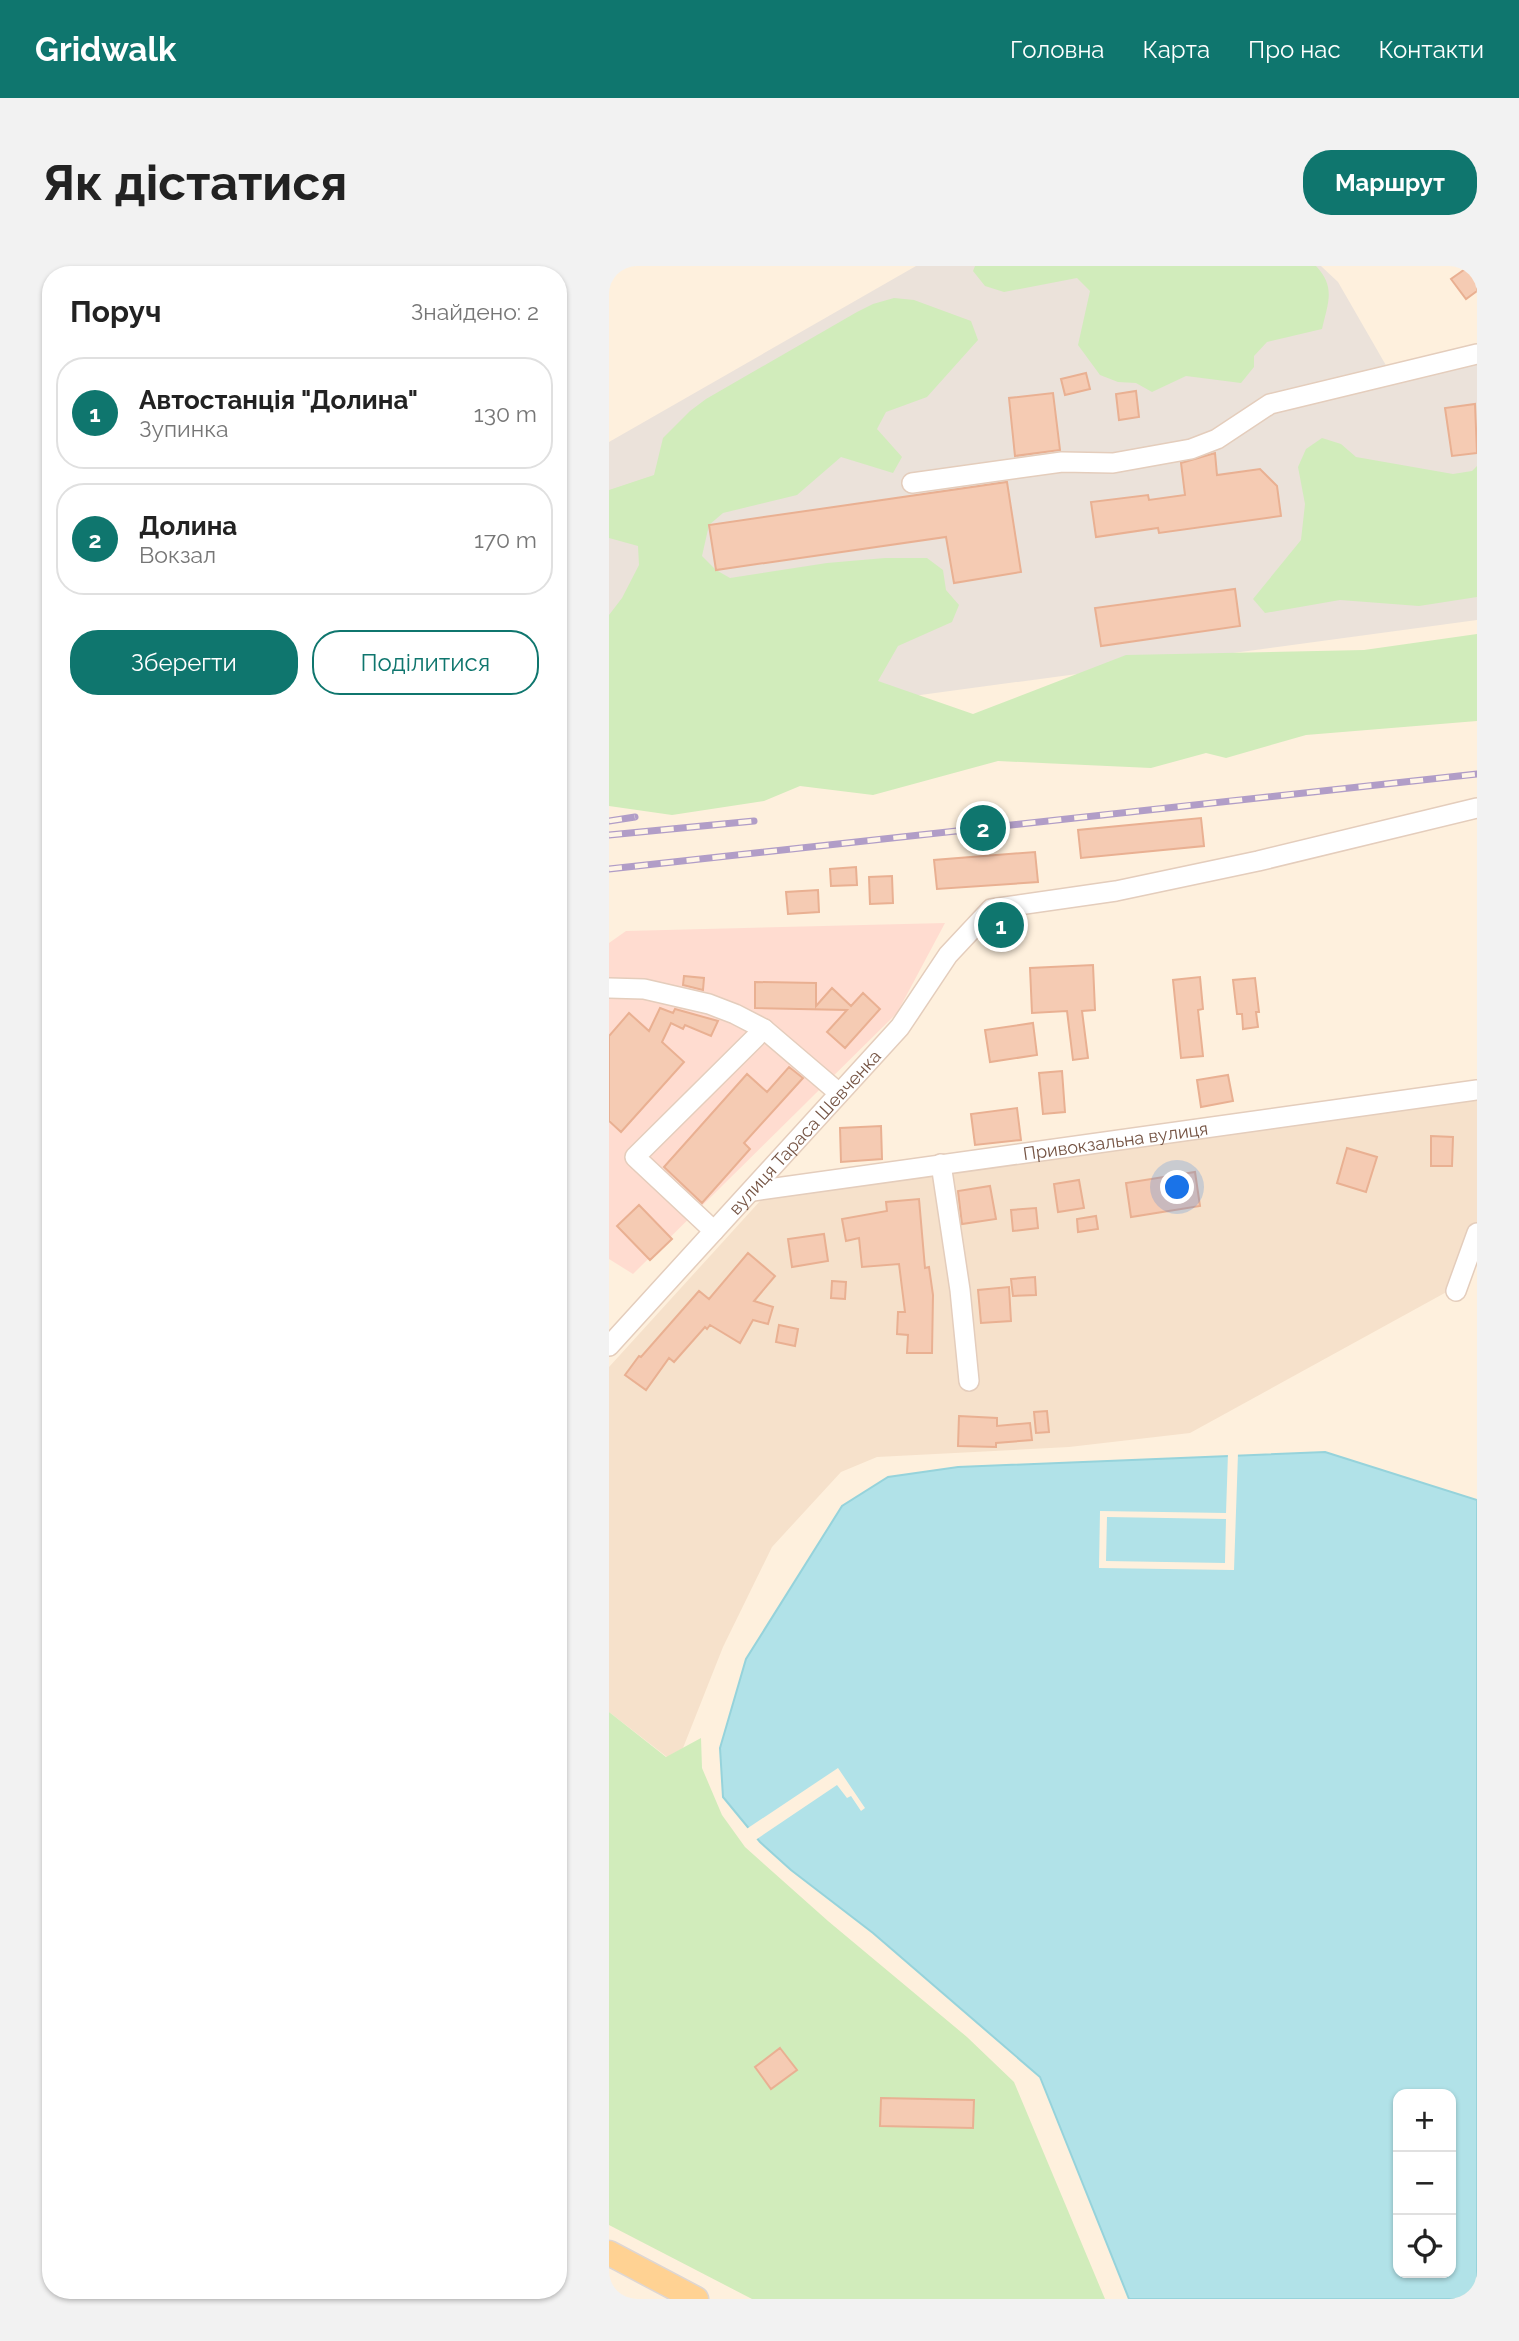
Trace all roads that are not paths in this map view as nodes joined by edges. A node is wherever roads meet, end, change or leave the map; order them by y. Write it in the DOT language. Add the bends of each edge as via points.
graph roads {
  1 [pos="1477,354"];
  2 [pos="912,484"];
  3 [pos="1477,808"];
  4 [pos="609,988"];
  5 [pos="764,1029"];
  6 [pos="1477,1090"];
  7 [pos="839,1093"];
  8 [pos="940,1164"];
  9 [pos="753,1191"];
  10 [pos="715,1231"];
  11 [pos="1477,1233"];
  12 [pos="1456,1291"];
  13 [pos="609,1346"];
  14 [pos="969,1381"];
  15 [pos="613,2258"];
  16 [pos="692,2297"];
  1 -- 2 [label="street" via="1270,404 1217,439 1191,449 1113,463 1062,462"];
  3 -- 7 [label="street, вулиця Тараса Шевченка" via="1116,891 991,909 948,955 900,1027"];
  4 -- 5 [label="street" via="644,989 709,1004"];
  5 -- 7 [label="street"];
  5 -- 10 [label="street" via="635,1157"];
  6 -- 8 [label="street, Привокзальна вулиця"];
  7 -- 9 [label="street, вулиця Тараса Шевченка"];
  8 -- 9 [label="street, Привокзальна вулиця"];
  8 -- 14 [label="street"];
  9 -- 10 [label="street, вулиця Тараса Шевченка"];
  10 -- 13 [label="street, вулиця Тараса Шевченка"];
  11 -- 12 [label="street"];
  15 -- 16 [label="main road" via="652,2286"];
}
